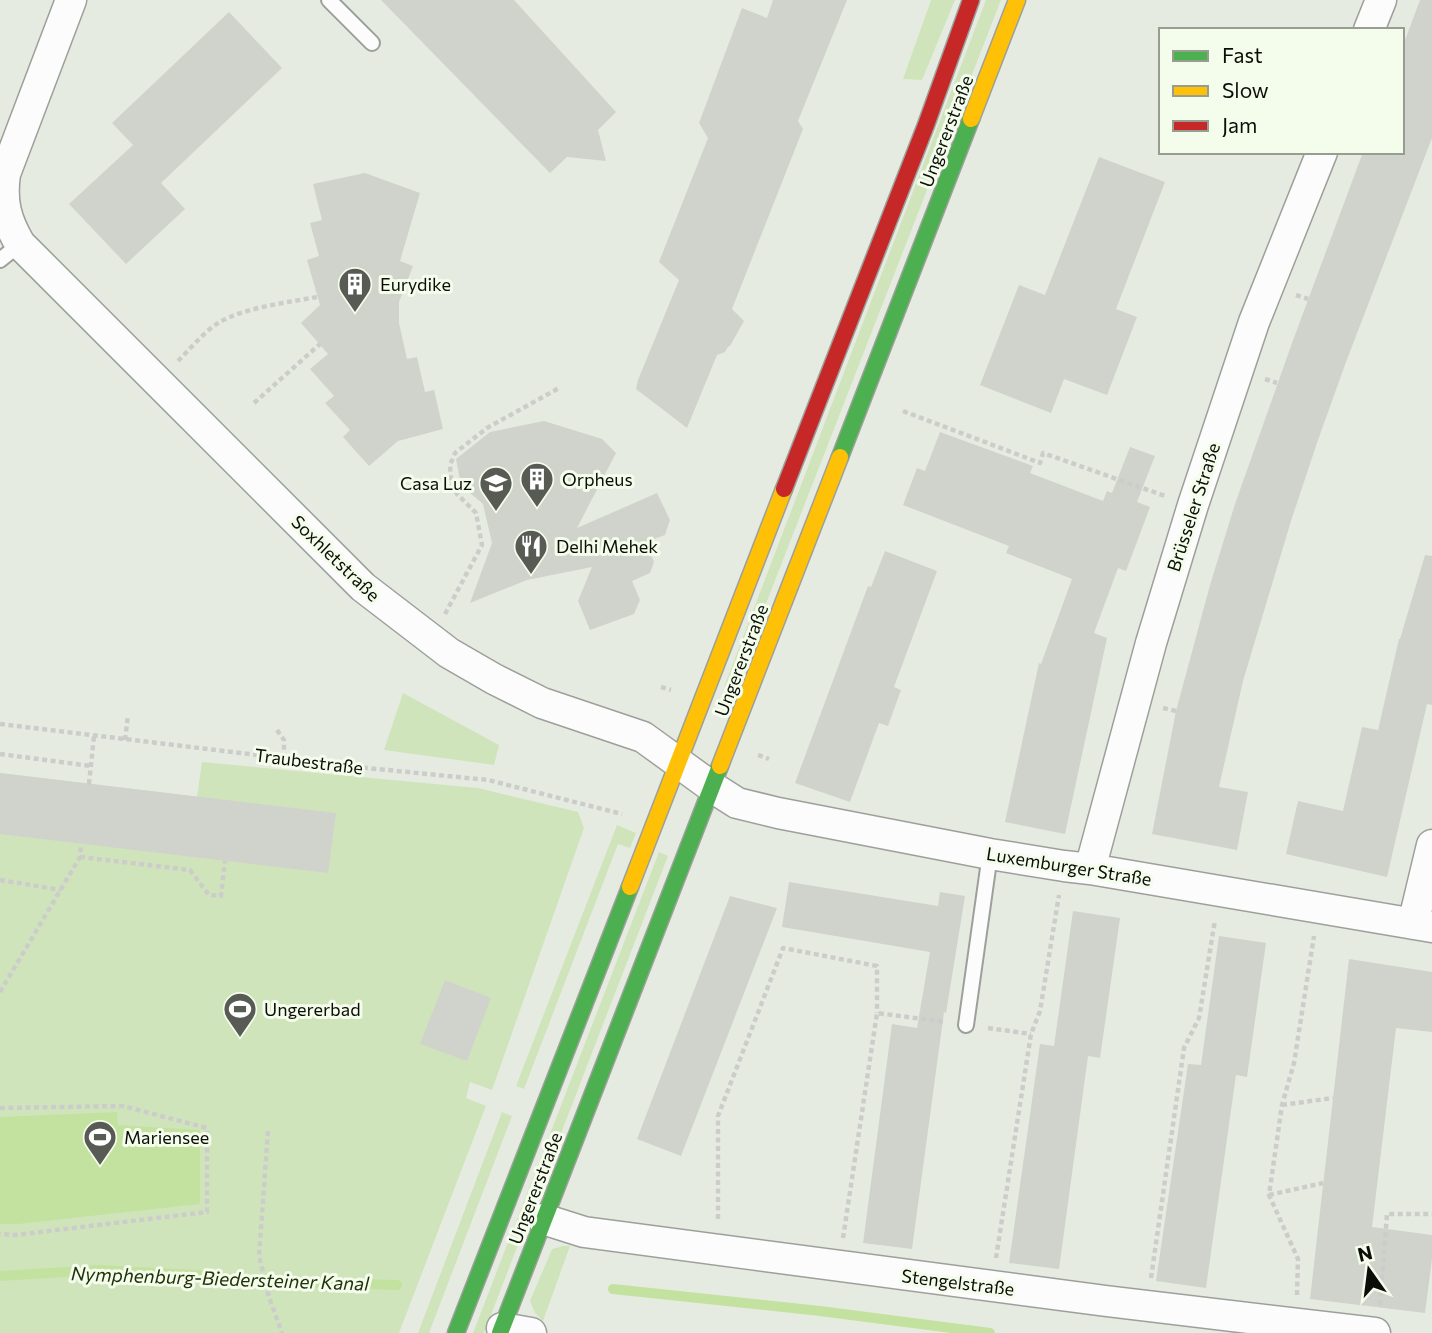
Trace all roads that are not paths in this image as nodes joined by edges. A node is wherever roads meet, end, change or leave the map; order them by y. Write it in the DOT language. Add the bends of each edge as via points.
graph roads {
  1 [pos="71,0"];
  2 [pos="329,0"];
  3 [pos="971,0"];
  4 [pos="1017,0"];
  5 [pos="1381,0"];
  6 [pos="1370,28"];
  7 [pos="373,43"];
  8 [pos="1321,154"];
  9 [pos="10,252"];
  10 [pos="679,763"];
  11 [pos="712,787"];
  12 [pos="1432,845"];
  13 [pos="990,854"];
  14 [pos="1077,868"];
  15 [pos="1422,925"];
  16 [pos="966,1025"];
  17 [pos="543,1219"];
  18 [pos="1377,1320"];
  19 [pos="501,1330"];
  20 [pos="456,1333"];
  21 [pos="531,1333"];
  1 -- 9 [label="street" via="5,174 2,191"];
  2 -- 7 [label="lane"];
  3 -- 10 [label="main road, Ungererstraße"];
  4 -- 11 [label="main road, Ungererstraße"];
  5 -- 6 [label="street"];
  8 -- 14 [label="street, Brüsseler Straße" via="1254,322"];
  9 -- 10 [label="street, Soxhletstraße" via="158,381 363,587 449,653 542,703 643,737"];
  10 -- 11 [label="street, Soxhletstraße"];
  10 -- 20 [label="main road, Ungererstraße"];
  11 -- 13 [label="street, Luxemburger Straße" via="737,803 778,813"];
  11 -- 17 [label="main road, Ungererstraße"];
  12 -- 15 [label="street"];
  13 -- 14 [label="street, Luxemburger Straße"];
  13 -- 16 [label="lane"];
  14 -- 15 [label="street, Luxemburger Straße"];
  17 -- 18 [label="street, Stengelstraße" via="584,1232 1148,1307 1295,1324"];
  17 -- 19 [label="main road, Ungererstraße"];
  19 -- 21 [label="street"];
}
